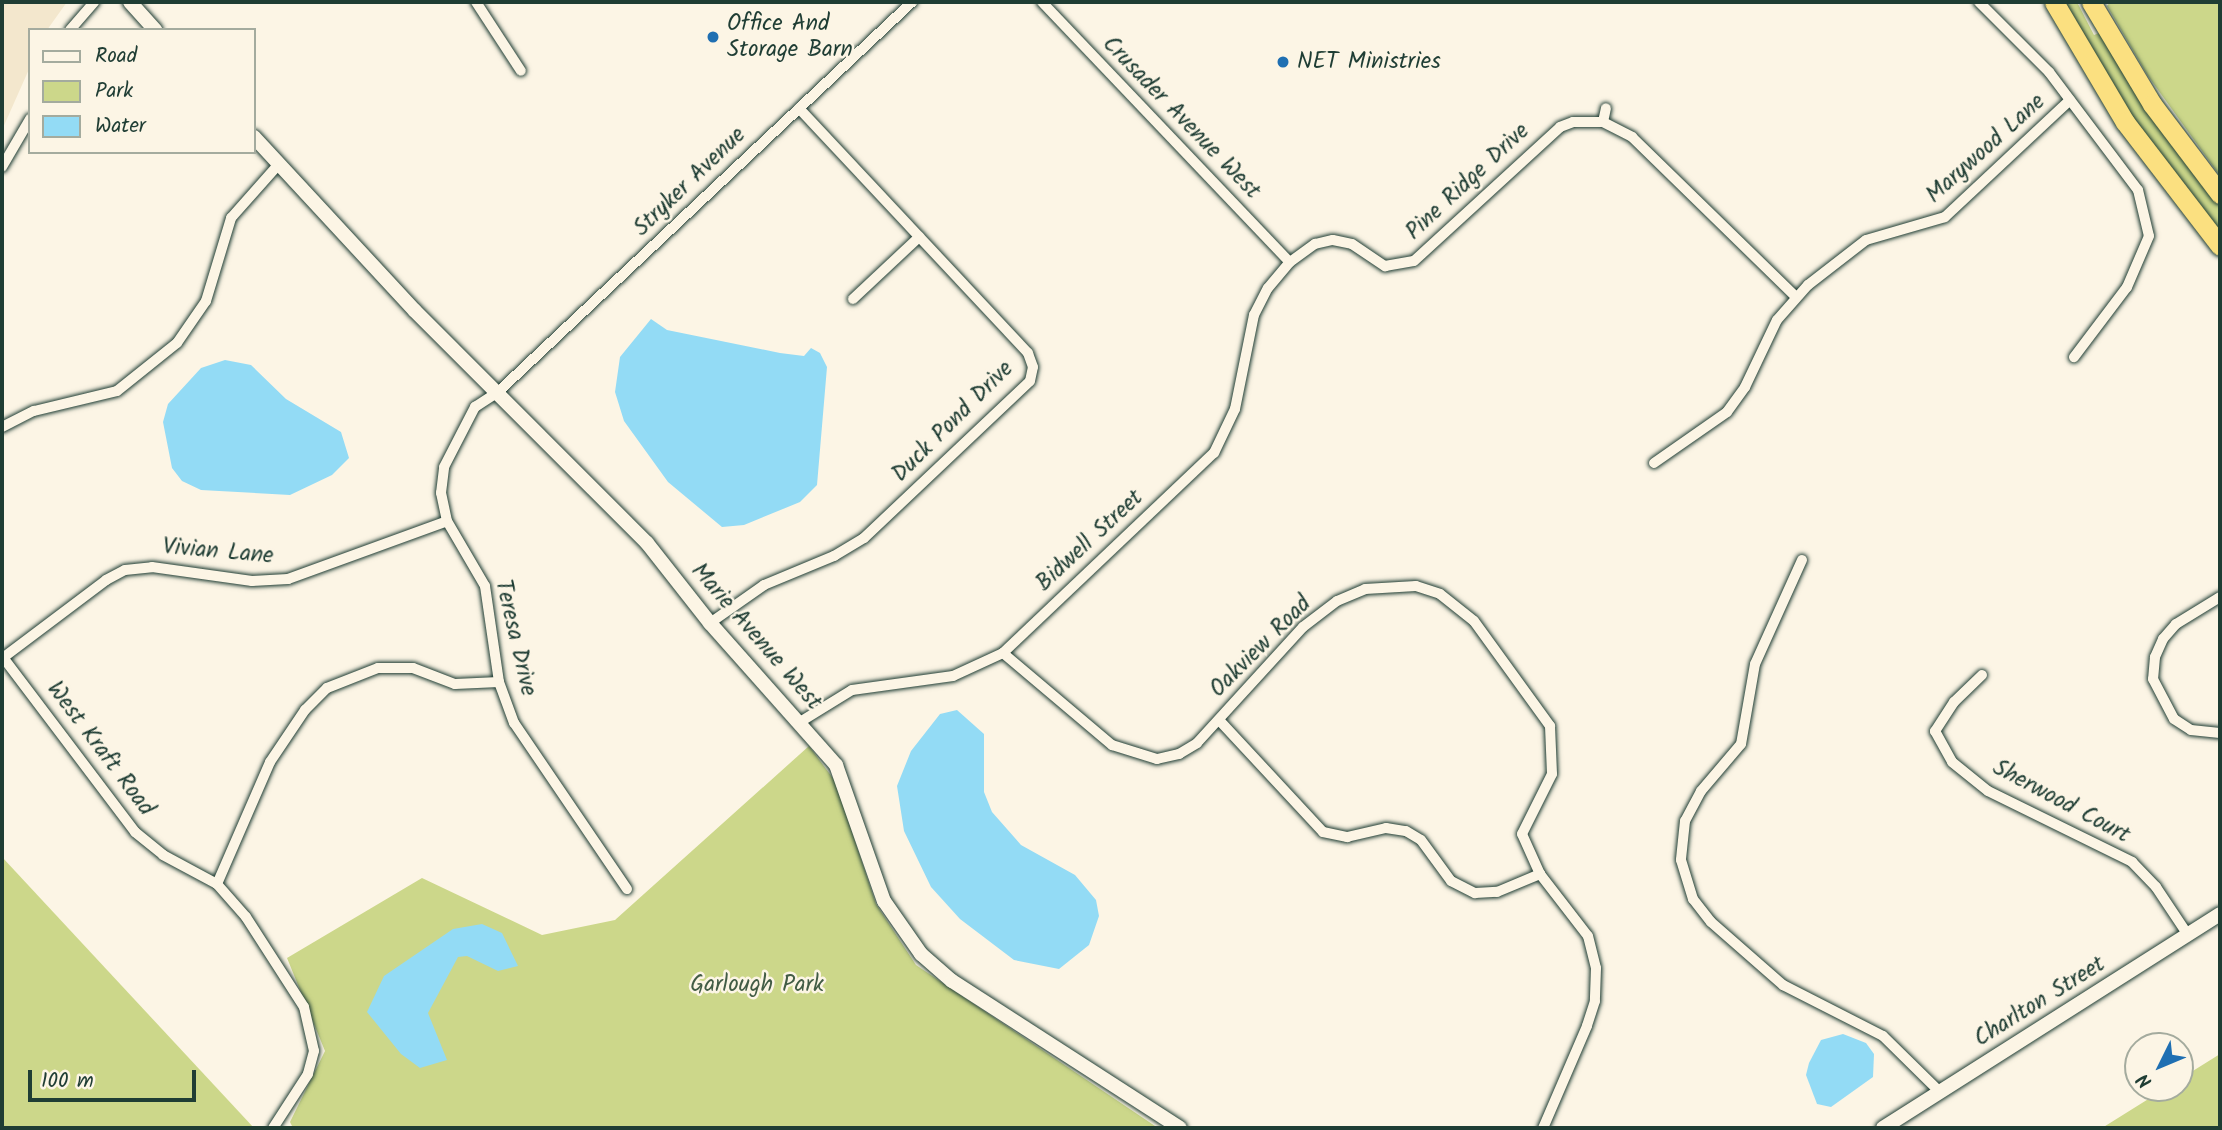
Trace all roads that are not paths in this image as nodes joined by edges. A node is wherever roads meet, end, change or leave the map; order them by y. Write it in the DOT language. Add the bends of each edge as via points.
graph roads {
  1 [pos="94,2"];
  2 [pos="130,2"];
  3 [pos="476,2"];
  4 [pos="912,2"];
  5 [pos="1042,2"];
  6 [pos="1979,2"];
  7 [pos="2054,2"];
  8 [pos="2091,2"];
  9 [pos="72,28"];
  10 [pos="153,28"];
  11 [pos="521,71"];
  12 [pos="2070,100"];
  13 [pos="799,108"];
  14 [pos="1606,108"];
  15 [pos="28,122"];
  16 [pos="1603,122"];
  17 [pos="256,138"];
  18 [pos="279,164"];
  19 [pos="2,167"];
  20 [pos="2220,194"];
  21 [pos="919,237"];
  22 [pos="2220,246"];
  23 [pos="1290,262"];
  24 [pos="1796,297"];
  25 [pos="853,299"];
  26 [pos="2074,357"];
  27 [pos="498,393"];
  28 [pos="2,427"];
  29 [pos="1654,463"];
  30 [pos="447,521"];
  31 [pos="1802,559"];
  32 [pos="2220,597"];
  33 [pos="710,623"];
  34 [pos="1003,653"];
  35 [pos="3,657"];
  36 [pos="1982,675"];
  37 [pos="499,682"];
  38 [pos="1219,720"];
  39 [pos="800,722"];
  40 [pos="2220,733"];
  41 [pos="1540,874"];
  42 [pos="217,884"];
  43 [pos="626,889"];
  44 [pos="2220,914"];
  45 [pos="2188,935"];
  46 [pos="1940,1092"];
  47 [pos="272,1128"];
  48 [pos="1180,1128"];
  49 [pos="1543,1128"];
  50 [pos="1884,1128"];
  1 -- 9 [label="street"];
  2 -- 10 [label="street"];
  3 -- 11 [label="street"];
  4 -- 13 [label="street, Stryker Avenue"];
  5 -- 23 [label="street, Crusader Avenue West"];
  6 -- 12 [label="street"];
  7 -- 22 [label="highway" via="2125,122"];
  8 -- 20 [label="highway" via="2145,93"];
  12 -- 24 [label="street, Marywood Lane" via="1945,217 1866,240"];
  12 -- 26 [label="street" via="2138,190 2149,236 2127,287"];
  13 -- 21 [label="street, Duck Pond Drive"];
  13 -- 27 [label="street, Stryker Avenue"];
  14 -- 16 [label="street"];
  15 -- 19 [label="street"];
  16 -- 23 [label="street, Pine Ridge Drive" via="1560,127 1408,264 1378,264 1352,244 1334,240 1315,244"];
  16 -- 24 [label="street" via="1632,137"];
  17 -- 18 [label="street, Marie Avenue West"];
  18 -- 27 [label="street, Marie Avenue West"];
  18 -- 28 [label="street" via="231,218 206,301 177,343 117,391 34,411"];
  21 -- 25 [label="street"];
  21 -- 33 [label="street, Duck Pond Drive" via="1028,354 1033,367 1030,381 864,538 834,556 764,585"];
  23 -- 34 [label="street, Bidwell Street" via="1254,314 1235,409 1214,453"];
  24 -- 29 [label="street, Marywood Lane" via="1769,334 1745,387 1727,412"];
  27 -- 30 [label="street, Teresa Drive" via="475,407 444,467 441,493"];
  27 -- 33 [label="street, Marie Avenue West" via="647,542"];
  30 -- 35 [label="street, Vivian Lane" via="288,579 252,581 152,567 125,570"];
  30 -- 37 [label="street, Teresa Drive" via="485,586"];
  31 -- 46 [label="street" via="1755,664 1741,744 1690,811 1681,860 1693,899 1711,922 1783,985 1882,1036"];
  32 -- 40 [label="street" via="2176,624 2163,639 2153,679 2174,719 2191,730"];
  33 -- 39 [label="street, Marie Avenue West"];
  34 -- 38 [label="street, Oakview Road" via="1112,745 1157,759 1197,743"];
  34 -- 39 [label="street, Bidwell Street" via="953,676 852,690"];
  35 -- 42 [label="street, West Kraft Road" via="135,832 163,855"];
  36 -- 45 [label="street, Sherwood Court" via="1954,702 1935,731 1952,762 1988,791 2132,862 2156,887"];
  37 -- 42 [label="street" via="455,684 413,668 379,668 327,688 305,710 270,762"];
  37 -- 43 [label="street, Teresa Drive" via="514,723"];
  38 -- 41 [label="street" via="1323,832 1347,837 1386,828 1406,831 1420,840 1451,881 1475,893 1497,892"];
  38 -- 41 [label="street, Oakview Road" via="1303,627 1338,601 1389,584 1440,594 1474,621 1550,726 1552,774 1522,834"];
  39 -- 48 [label="street, Marie Avenue West" via="839,771 884,901 921,954 952,981"];
  41 -- 49 [label="street, Oakview Road" via="1574,912 1588,936 1596,968 1595,1002"];
  42 -- 47 [label="street, West Kraft Road" via="254,929 304,1007 312,1030 314,1051 308,1074"];
  44 -- 45 [label="street, Charlton Street"];
  45 -- 46 [label="street, Charlton Street"];
  46 -- 50 [label="street, Charlton Street"];
}
